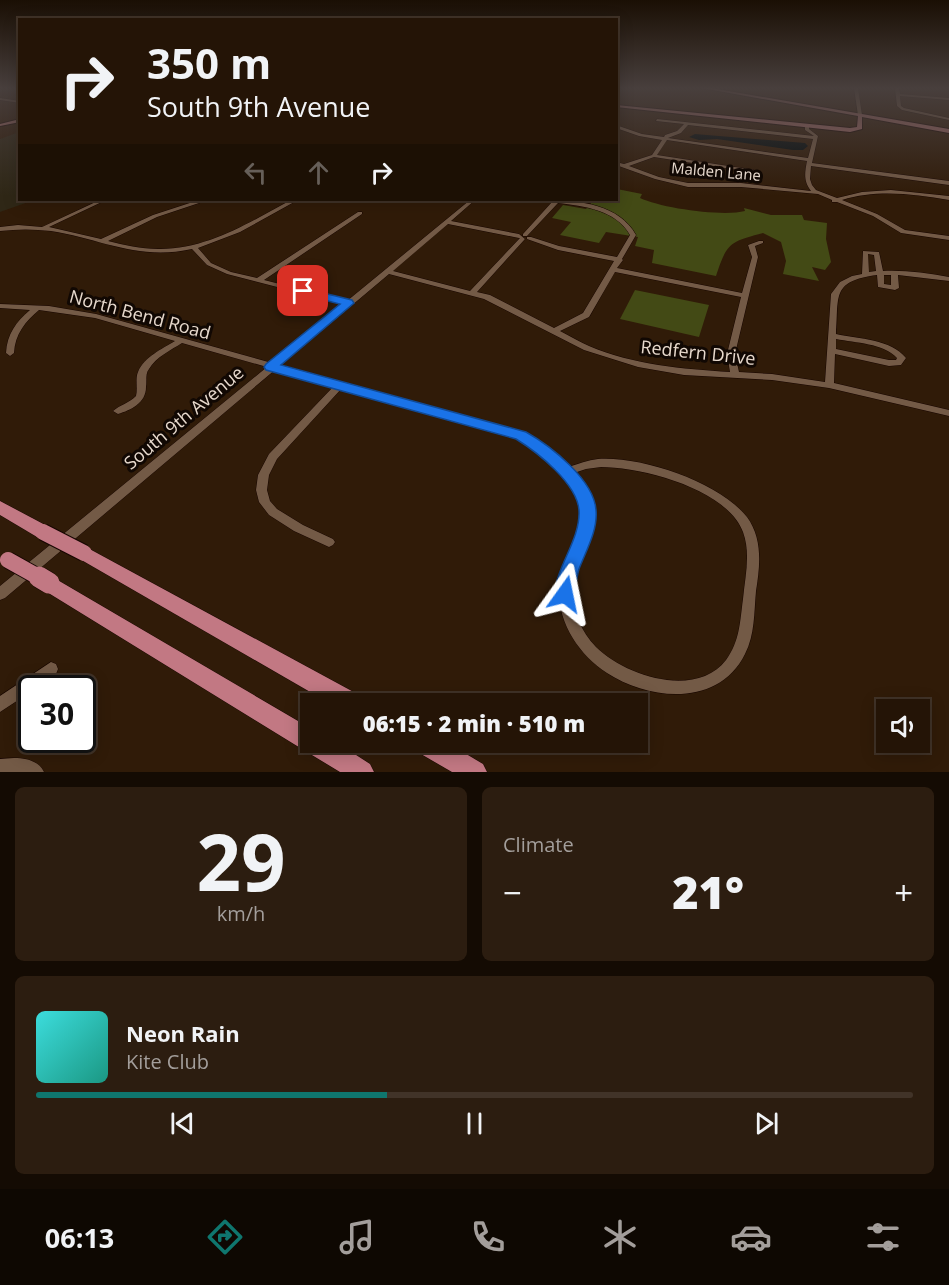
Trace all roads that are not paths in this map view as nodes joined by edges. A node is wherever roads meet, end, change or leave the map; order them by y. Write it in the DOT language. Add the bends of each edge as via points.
graph roads {
  1 [pos="673,124"];
  2 [pos="788,124"];
  3 [pos="860,124"];
  4 [pos="917,124"];
  5 [pos="807,126"];
  6 [pos="618,127"];
  7 [pos="684,127"];
  8 [pos="948,129"];
  9 [pos="666,138"];
  10 [pos="816,138"];
  11 [pos="654,156"];
  12 [pos="809,162"];
  13 [pos="618,164"];
  14 [pos="624,166"];
  15 [pos="751,170"];
  16 [pos="887,173"];
  17 [pos="949,183"];
  18 [pos="890,191"];
  19 [pos="817,193"];
  20 [pos="949,198"];
  21 [pos="101,201"];
  22 [pos="200,201"];
  23 [pos="292,201"];
  24 [pos="472,201"];
  25 [pos="553,201"];
  26 [pos="559,201"];
  27 [pos="834,201"];
  28 [pos="360,213"];
  29 [pos="446,222"];
  30 [pos="45,226"];
  31 [pos="0,229"];
  32 [pos="524,237"];
  33 [pos="949,238"];
  34 [pos="102,241"];
  35 [pos="761,242"];
  36 [pos="194,247"];
  37 [pos="620,260"];
  38 [pos="614,270"];
  39 [pos="386,271"];
  40 [pos="894,272"];
  41 [pos="880,273"];
  42 [pos="866,275"];
  43 [pos="949,279"];
  44 [pos="259,280"];
  45 [pos="473,292"];
  46 [pos="745,296"];
  47 [pos="348,303"];
  48 [pos="0,306"];
  49 [pos="38,307"];
  50 [pos="555,331"];
  51 [pos="833,336"];
  52 [pos="181,340"];
  53 [pos="832,351"];
  54 [pos="10,353"];
  55 [pos="271,367"];
  56 [pos="735,375"];
  57 [pos="340,384"];
  58 [pos="829,385"];
  59 [pos="118,411"];
  60 [pos="949,412"];
  61 [pos="566,472"];
  62 [pos="0,507"];
  63 [pos="329,542"];
  64 [pos="4,557"];
  65 [pos="0,594"];
  66 [pos="51,669"];
  67 [pos="333,693"];
  68 [pos="0,705"];
  69 [pos="300,735"];
  70 [pos="330,753"];
  71 [pos="441,753"];
  72 [pos="0,767"];
  73 [pos="36,772"];
  74 [pos="362,772"];
  75 [pos="475,772"];
  1 -- 7 [label="street"];
  2 -- 5 [label="main road"];
  3 -- 5 [label="main road" via="855,130"];
  4 -- 8 [label="main road"];
  5 -- 10 [label="street"];
  6 -- 9 [label="street"];
  7 -- 9 [label="street"];
  7 -- 10 [label="street"];
  9 -- 11 [label="street"];
  9 -- 12 [label="street"];
  10 -- 12 [label="street"];
  11 -- 14 [label="street"];
  11 -- 15 [label="street"];
  12 -- 16 [label="street"];
  12 -- 19 [label="street" via="808,185"];
  13 -- 14 [label="street, Malden Lane"];
  14 -- 19 [label="street, Malden Lane" via="688,185 741,185"];
  16 -- 17 [label="street"];
  16 -- 18 [label="street"];
  18 -- 20 [label="street"];
  18 -- 27 [label="street" via="859,193"];
  19 -- 27 [label="street, Malden Lane"];
  21 -- 30 [label="street"];
  22 -- 34 [label="street" via="155,216"];
  23 -- 36 [label="street" via="228,236"];
  24 -- 29 [label="street, South 9th Avenue"];
  25 -- 32 [label="street"];
  26 -- 37 [label="street" via="606,211 628,226 633,237"];
  27 -- 33 [label="street, Malden Lane" via="877,216 903,232"];
  28 -- 44 [label="street"];
  29 -- 32 [label="street"];
  29 -- 39 [label="street, South 9th Avenue"];
  30 -- 31 [label="street"];
  30 -- 34 [label="street"];
  32 -- 37 [label="street"];
  32 -- 45 [label="street"];
  34 -- 36 [label="street" via="143,250"];
  35 -- 46 [label="street" via="751,244 755,256"];
  36 -- 44 [label="street" via="217,267"];
  37 -- 38 [label="street"];
  38 -- 46 [label="street"];
  38 -- 50 [label="street" via="586,315"];
  39 -- 45 [label="street, Redfern Drive"];
  39 -- 47 [label="street, South 9th Avenue"];
  40 -- 41 [label="street"];
  40 -- 41 [label="street" via="895,287 891,289 880,284"];
  40 -- 43 [label="street"];
  41 -- 42 [label="street"];
  41 -- 42 [label="street" via="878,254 867,251"];
  42 -- 51 [label="street" via="850,279 836,291"];
  44 -- 47 [label="street"];
  45 -- 50 [label="street, Redfern Drive"];
  46 -- 56 [label="street" via="731,354"];
  47 -- 55 [label="street, South 9th Avenue"];
  48 -- 49 [label="street, North Bend Road"];
  49 -- 52 [label="street, North Bend Road" via="96,316"];
  49 -- 54 [label="street" via="14,334"];
  50 -- 56 [label="street, Redfern Drive" via="597,352 641,365"];
  51 -- 53 [label="street"];
  51 -- 53 [label="street" via="890,348 902,358 898,363 889,363"];
  52 -- 55 [label="street, North Bend Road"];
  52 -- 59 [label="street" via="147,366 138,400"];
  53 -- 58 [label="street"];
  55 -- 57 [label="street, North Bend Road"];
  55 -- 65 [label="street, South 9th Avenue"];
  56 -- 58 [label="street, Redfern Drive"];
  57 -- 61 [label="street, North Bend Road" via="521,435"];
  57 -- 63 [label="street" via="273,457 264,470 260,488 267,508 276,517"];
  58 -- 60 [label="street, Redfern Drive"];
  61 -- 61 [label="street, North Bend Road" via="591,464 624,464 693,483 732,507 751,535 754,557 741,649 716,677 689,687 656,687 612,668 579,637 567,610 566,579 586,527 588,510 577,483"];
  62 -- 67 [label="highway, bridge"];
  64 -- 69 [label="highway, bridge"];
  66 -- 68 [label="street"];
  70 -- 74 [label="highway"];
  71 -- 75 [label="highway"];
  72 -- 73 [label="street" via="22,765"];
}
